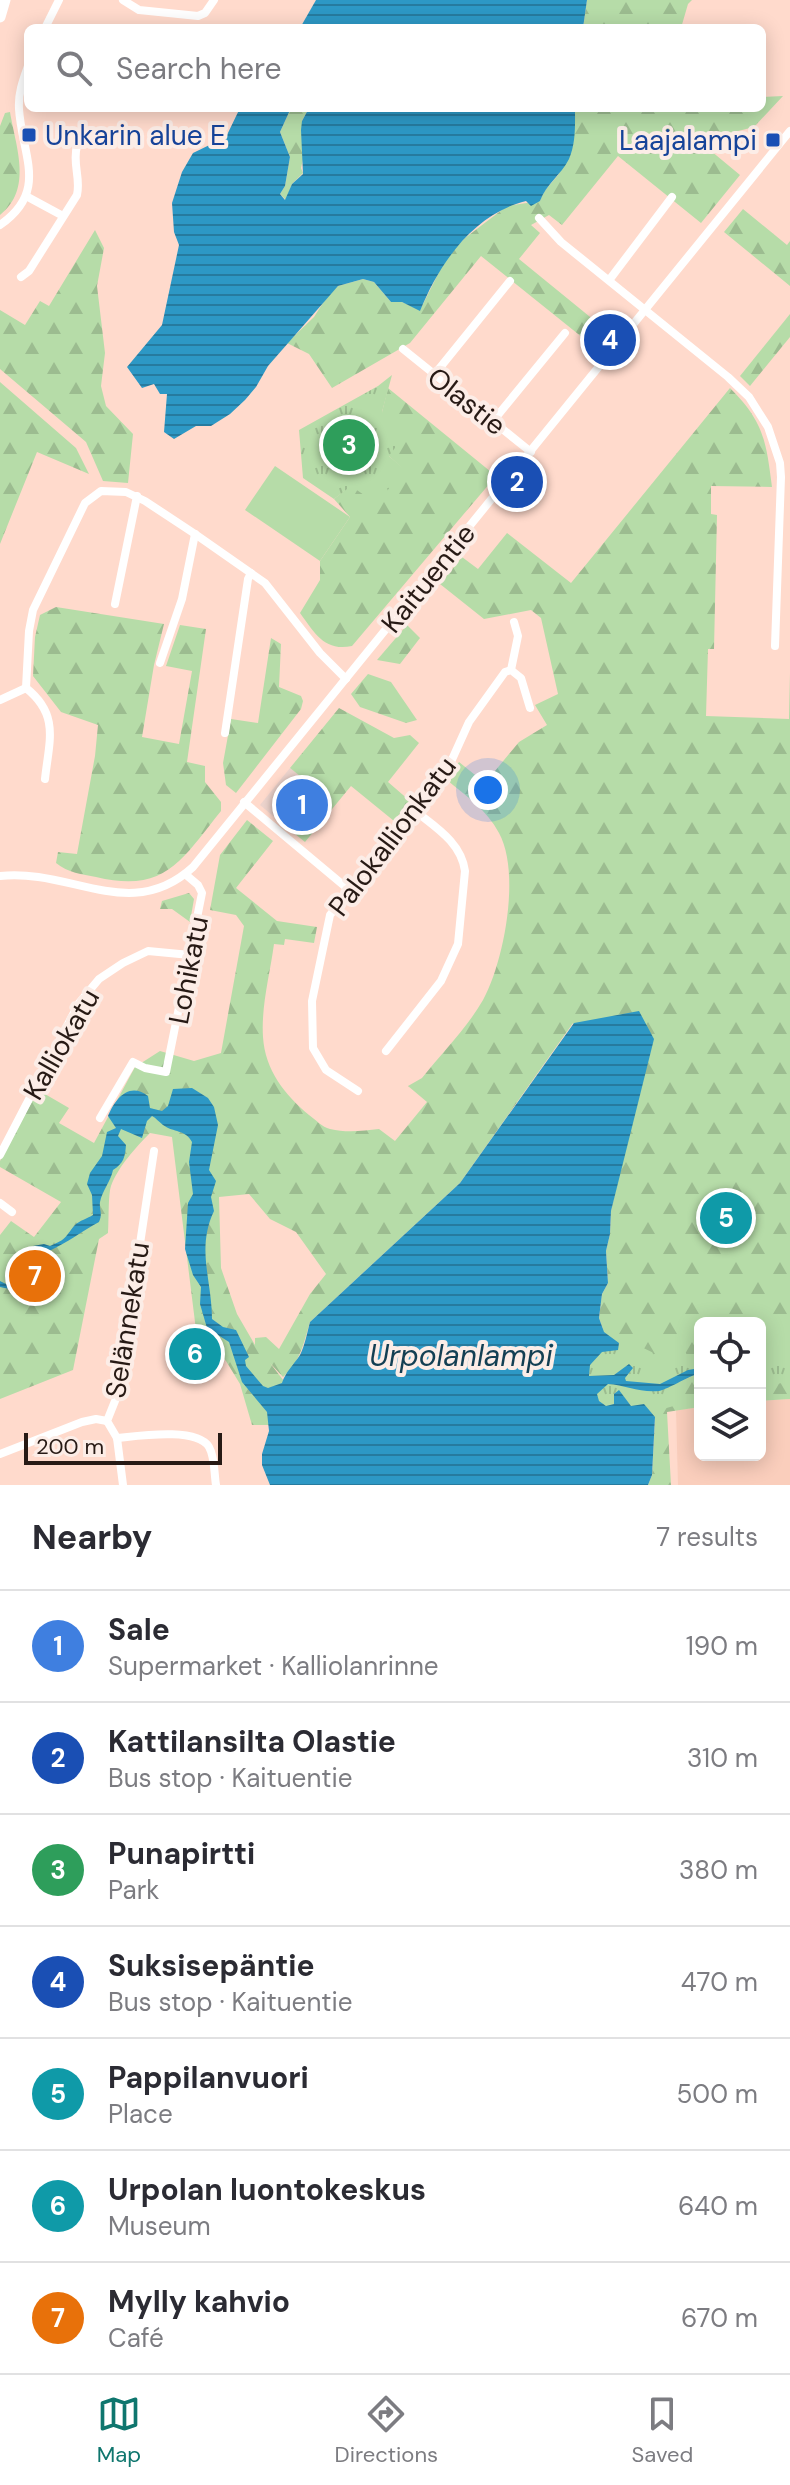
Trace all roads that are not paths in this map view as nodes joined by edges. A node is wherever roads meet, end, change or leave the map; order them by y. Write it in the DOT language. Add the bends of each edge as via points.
graph roads {
  1 [pos="5,0"];
  2 [pos="59,0"];
  3 [pos="123,0"];
  4 [pos="214,0"];
  5 [pos="0,17"];
  6 [pos="47,24"];
  7 [pos="24,77"];
  8 [pos="790,131"];
  9 [pos="77,146"];
  10 [pos="26,196"];
  11 [pos="672,197"];
  12 [pos="63,216"];
  13 [pos="539,218"];
  14 [pos="0,225"];
  15 [pos="21,277"];
  16 [pos="610,279"];
  17 [pos="510,281"];
  18 [pos="646,311"];
  19 [pos="565,333"];
  20 [pos="403,349"];
  21 [pos="434,375"];
  22 [pos="493,421"];
  23 [pos="531,452"];
  24 [pos="137,496"];
  25 [pos="785,518"];
  26 [pos="195,534"];
  27 [pos="251,573"];
  28 [pos="115,604"];
  29 [pos="514,622"];
  30 [pos="775,646"];
  31 [pos="160,663"];
  32 [pos="511,670"];
  33 [pos="346,679"];
  34 [pos="26,688"];
  35 [pos="0,700"];
  36 [pos="530,708"];
  37 [pos="225,733"];
  38 [pos="45,779"];
  39 [pos="244,802"];
  40 [pos="414,810"];
  41 [pos="185,874"];
  42 [pos="0,876"];
  43 [pos="348,889"];
  44 [pos="190,955"];
  45 [pos="386,1051"];
  46 [pos="358,1091"];
  47 [pos="100,1118"];
  48 [pos="154,1151"];
  49 [pos="0,1155"];
  50 [pos="0,1203"];
  51 [pos="12,1212"];
  52 [pos="107,1421"];
  53 [pos="117,1438"];
  54 [pos="0,1454"];
  55 [pos="123,1485"];
  56 [pos="216,1485"];
  1 -- 5 [label="highway"];
  2 -- 6 [label="street"];
  3 -- 4 [label="street" via="139,10 198,16"];
  7 -- 10 [label="street" via="19,103 30,168"];
  8 -- 18 [label="street, Kaituentie"];
  9 -- 12 [label="street" via="79,187"];
  10 -- 12 [label="street"];
  10 -- 14 [label="street"];
  11 -- 16 [label="street"];
  12 -- 15 [label="street"];
  13 -- 16 [label="street"];
  16 -- 18 [label="street"];
  17 -- 21 [label="street"];
  18 -- 23 [label="street, Kaituentie"];
  18 -- 25 [label="street" via="758,408 780,463"];
  19 -- 22 [label="street"];
  20 -- 21 [label="street, Olastie"];
  21 -- 22 [label="street, Olastie"];
  22 -- 23 [label="street, Olastie"];
  23 -- 33 [label="street, Kaituentie"];
  24 -- 26 [label="street"];
  24 -- 28 [label="street"];
  24 -- 34 [label="street" via="101,491 85,503 33,610"];
  25 -- 30 [label="street"];
  26 -- 27 [label="street"];
  26 -- 31 [label="street" via="182,599"];
  27 -- 33 [label="street" via="271,589"];
  27 -- 37 [label="street"];
  29 -- 32 [label="street" via="518,636"];
  32 -- 36 [label="street" via="521,678"];
  32 -- 40 [label="street, Palokallionkatu" via="469,722 450,764"];
  33 -- 39 [label="street, Kaituentie"];
  34 -- 35 [label="street"];
  34 -- 38 [label="street" via="45,706 50,719"];
  39 -- 41 [label="street, Kaituentie"];
  39 -- 43 [label="street"];
  40 -- 43 [label="street, Palokallionkatu"];
  40 -- 45 [label="street" via="457,846 464,860 458,944 441,981"];
  41 -- 42 [label="street, Kaituentie" via="167,886 134,894 35,874"];
  41 -- 44 [label="street, Lohikatu" via="202,893"];
  43 -- 46 [label="street, Palokallionkatu" via="323,937 312,1001 313,1048 326,1070"];
  44 -- 47 [label="street, Lohikatu" via="166,1072 133,1062"];
  44 -- 49 [label="street, Kalliokatu" via="148,951 99,979 79,1003"];
  48 -- 52 [label="street, Selännekatu" via="117,1396"];
  50 -- 51 [label="street"];
  52 -- 53 [label="street, Selännekatu"];
  52 -- 54 [label="street" via="82,1422"];
  53 -- 55 [label="street, Selännekatu"];
  53 -- 56 [label="street" via="198,1438 211,1451"];
}
